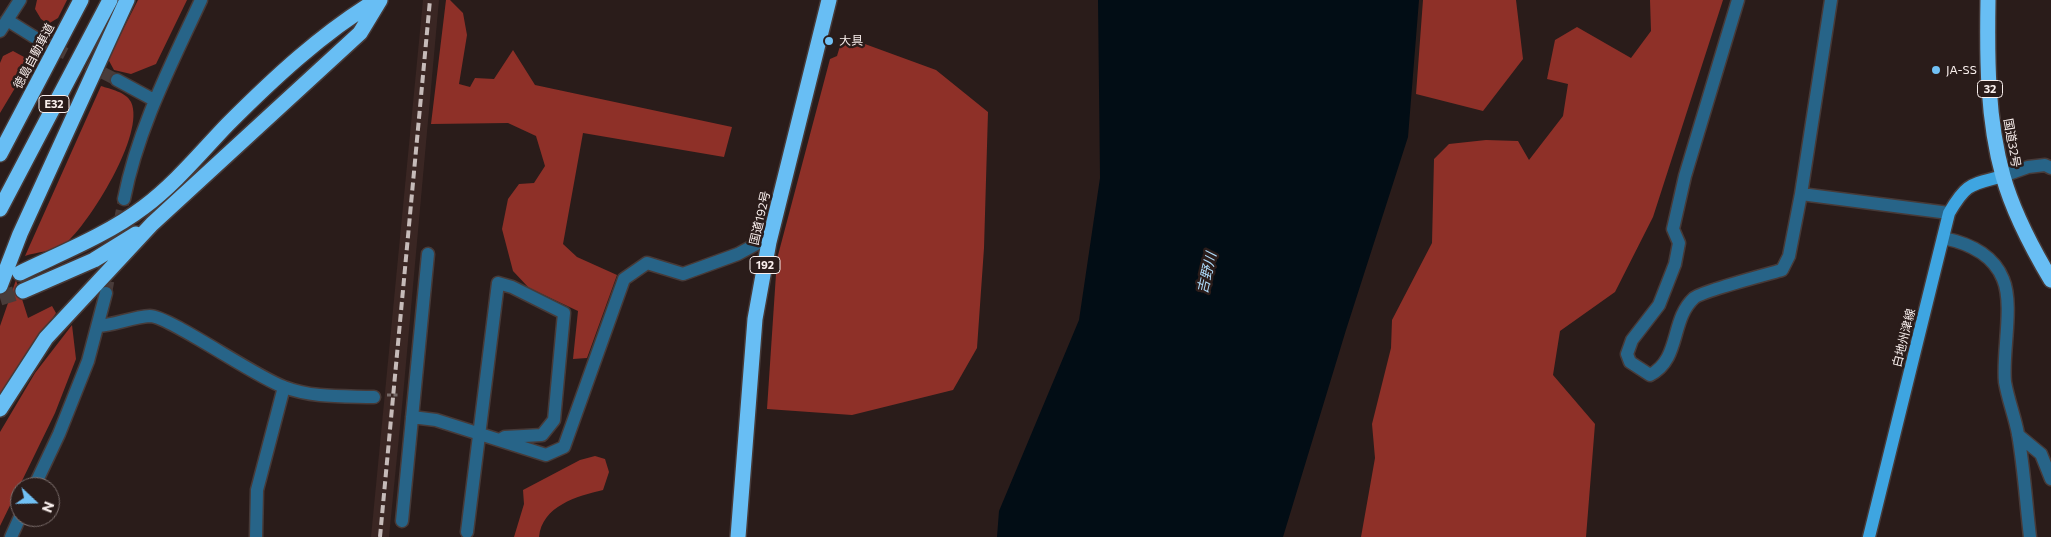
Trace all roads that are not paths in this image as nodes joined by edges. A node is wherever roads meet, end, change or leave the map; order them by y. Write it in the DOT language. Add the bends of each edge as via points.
graph roads {
  1 [pos="20,0"];
  2 [pos="81,0"];
  3 [pos="110,0"];
  4 [pos="127,0"];
  5 [pos="201,0"];
  6 [pos="378,0"];
  7 [pos="829,0"];
  8 [pos="1738,0"];
  9 [pos="1831,0"];
  10 [pos="1988,0"];
  11 [pos="7,20"];
  12 [pos="0,31"];
  13 [pos="39,40"];
  14 [pos="117,80"];
  15 [pos="154,100"];
  16 [pos="0,154"];
  17 [pos="2051,168"];
  18 [pos="2003,176"];
  19 [pos="1801,194"];
  20 [pos="124,199"];
  21 [pos="0,209"];
  22 [pos="1949,213"];
  23 [pos="152,224"];
  24 [pos="1943,238"];
  25 [pos="769,242"];
  26 [pos="428,254"];
  27 [pos="20,273"];
  28 [pos="2051,280"];
  29 [pos="0,286"];
  30 [pos="23,291"];
  31 [pos="106,293"];
  32 [pos="98,326"];
  33 [pos="284,387"];
  34 [pos="374,397"];
  35 [pos="0,409"];
  36 [pos="412,417"];
  37 [pos="479,434"];
  38 [pos="2018,435"];
  39 [pos="499,440"];
  40 [pos="39,477"];
  41 [pos="2051,479"];
  42 [pos="402,522"];
  43 [pos="467,532"];
  44 [pos="256,537"];
  45 [pos="738,537"];
  46 [pos="1869,537"];
  47 [pos="2030,537"];
  1 -- 11 [label="street"];
  2 -- 16 [label="highway, 徳島自動車道 / E32"];
  3 -- 21 [label="highway, E32"];
  4 -- 29 [label="highway" via="20,234"];
  5 -- 15 [label="street"];
  6 -- 23 [label="highway" via="360,33"];
  6 -- 27 [label="highway" via="349,17 275,79 190,166 144,207 91,239"];
  7 -- 25 [label="highway, 国道192号 / 192"];
  8 -- 19 [label="street" via="1685,176 1673,228 1679,242 1675,264 1659,305 1632,340 1627,354 1630,362 1650,375 1660,370 1668,360 1684,310 1695,296 1782,270 1789,256"];
  9 -- 19 [label="street"];
  10 -- 18 [label="highway, 国道32号 / 32" via="1988,67 1993,123"];
  11 -- 12 [label="street"];
  11 -- 13 [label="street"];
  14 -- 15 [label="street"];
  15 -- 20 [label="street" via="137,147"];
  17 -- 18 [label="street" via="2045,165 2028,167"];
  18 -- 22 [label="main road, 白地州津線" via="1974,184 1961,192"];
  18 -- 28 [label="highway, 国道32号 / 32" via="2030,244"];
  19 -- 22 [label="street"];
  22 -- 24 [label="main road, 白地州津線"];
  23 -- 30 [label="highway" via="94,260"];
  23 -- 35 [label="highway" via="46,338"];
  24 -- 38 [label="street" via="1975,248 1995,263 2004,280 2005,382"];
  24 -- 46 [label="main road, 白地州津線"];
  25 -- 39 [label="street" via="760,242 738,254 683,274 647,263 624,279 564,447 546,455"];
  25 -- 45 [label="highway, 国道192号 / 192" via="755,319"];
  26 -- 36 [label="street"];
  31 -- 32 [label="street"];
  32 -- 33 [label="street" via="151,316 256,375"];
  32 -- 40 [label="street" via="88,361"];
  33 -- 34 [label="street" via="316,396"];
  33 -- 44 [label="street" via="257,490"];
  36 -- 37 [label="street" via="436,420"];
  36 -- 42 [label="street"];
  37 -- 39 [label="street"];
  37 -- 39 [label="street" via="498,283 564,313 554,420 542,435"];
  37 -- 43 [label="street"];
  38 -- 41 [label="street" via="2042,454"];
  38 -- 47 [label="street"];
}
